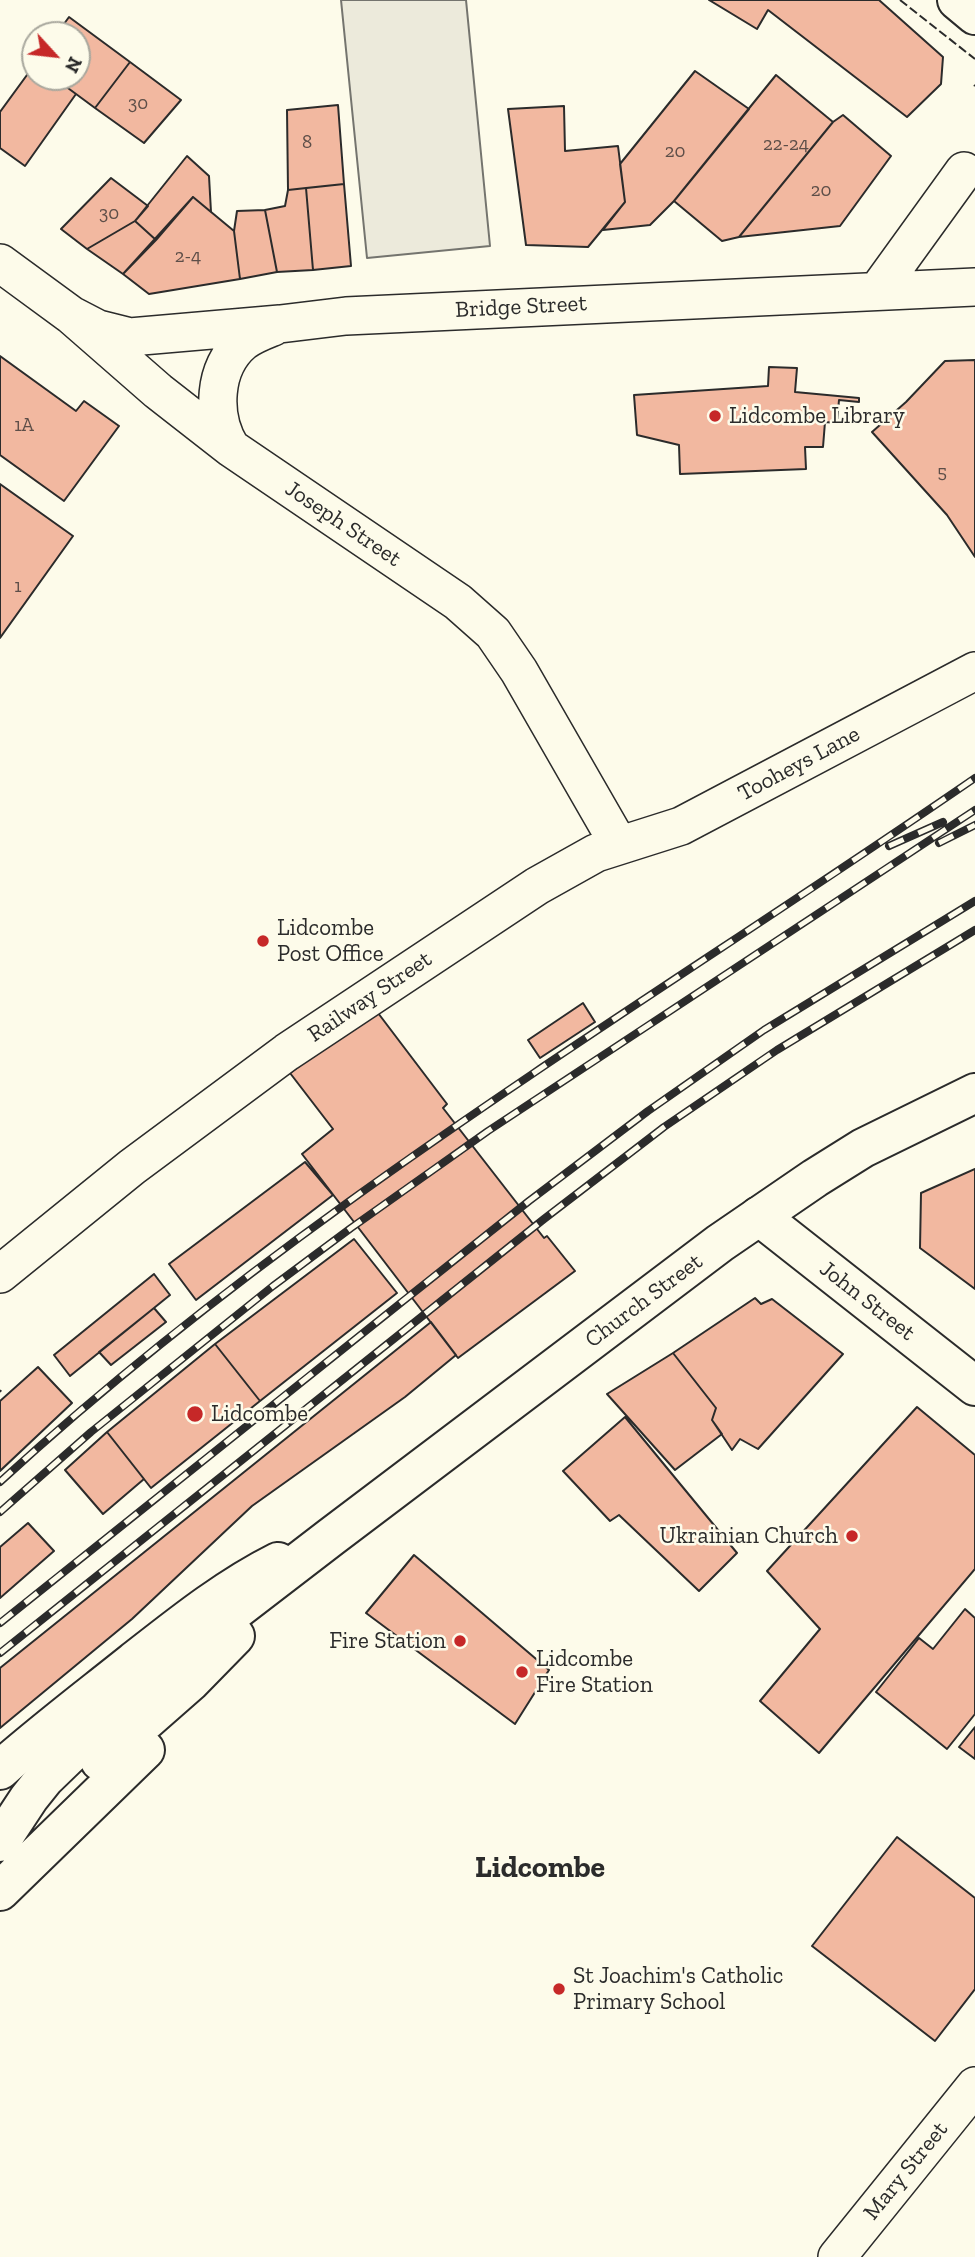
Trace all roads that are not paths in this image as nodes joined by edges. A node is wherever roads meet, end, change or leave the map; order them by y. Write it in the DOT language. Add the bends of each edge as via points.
graph roads {
  1 [pos="957,0"];
  2 [pos="975,15"];
  3 [pos="964,172"];
  4 [pos="0,263"];
  5 [pos="975,287"];
  6 [pos="878,290"];
  7 [pos="71,315"];
  8 [pos="280,324"];
  9 [pos="231,448"];
  10 [pos="975,671"];
  11 [pos="619,845"];
  12 [pos="975,1093"];
  13 [pos="132,1167"];
  14 [pos="759,1216"];
  15 [pos="0,1256"];
  16 [pos="0,1274"];
  17 [pos="975,1386"];
  18 [pos="331,1537"];
  19 [pos="281,1592"];
  20 [pos="0,1770"];
  21 [pos="7,1823"];
  22 [pos="0,1891"];
  23 [pos="975,2086"];
  24 [pos="836,2257"];
  1 -- 2 [label="main road"];
  3 -- 6 [label="street"];
  4 -- 7 [label="street, Joseph Street"];
  5 -- 6 [label="street, Bridge Street"];
  6 -- 8 [label="street, Bridge Street" via="346,316"];
  7 -- 8 [label="street, Bridge Street" via="130,337"];
  7 -- 9 [label="street, Joseph Street"];
  8 -- 9 [label="street" via="251,336 226,364 217,403 220,426"];
  9 -- 11 [label="street, Joseph Street" via="458,602 493,633"];
  10 -- 11 [label="street, Tooheys Lane" via="681,826"];
  11 -- 13 [label="street, Railway Street" via="580,860 537,886 287,1052"];
  12 -- 14 [label="main road, Church Street" via="863,1148"];
  13 -- 15 [label="street, Railway Street"];
  13 -- 16 [label="street, Railway Street"];
  14 -- 17 [label="main road, John Street"];
  14 -- 18 [label="main road, Church Street"];
  18 -- 19 [label="main road"];
  18 -- 20 [label="main road" via="260,1571 220,1597"];
  18 -- 21 [label="main road" via="158,1671 45,1778"];
  19 -- 21 [label="main road" via="61,1798"];
  19 -- 22 [label="main road" via="186,1707"];
  23 -- 24 [label="street, Mary Street"];
}
